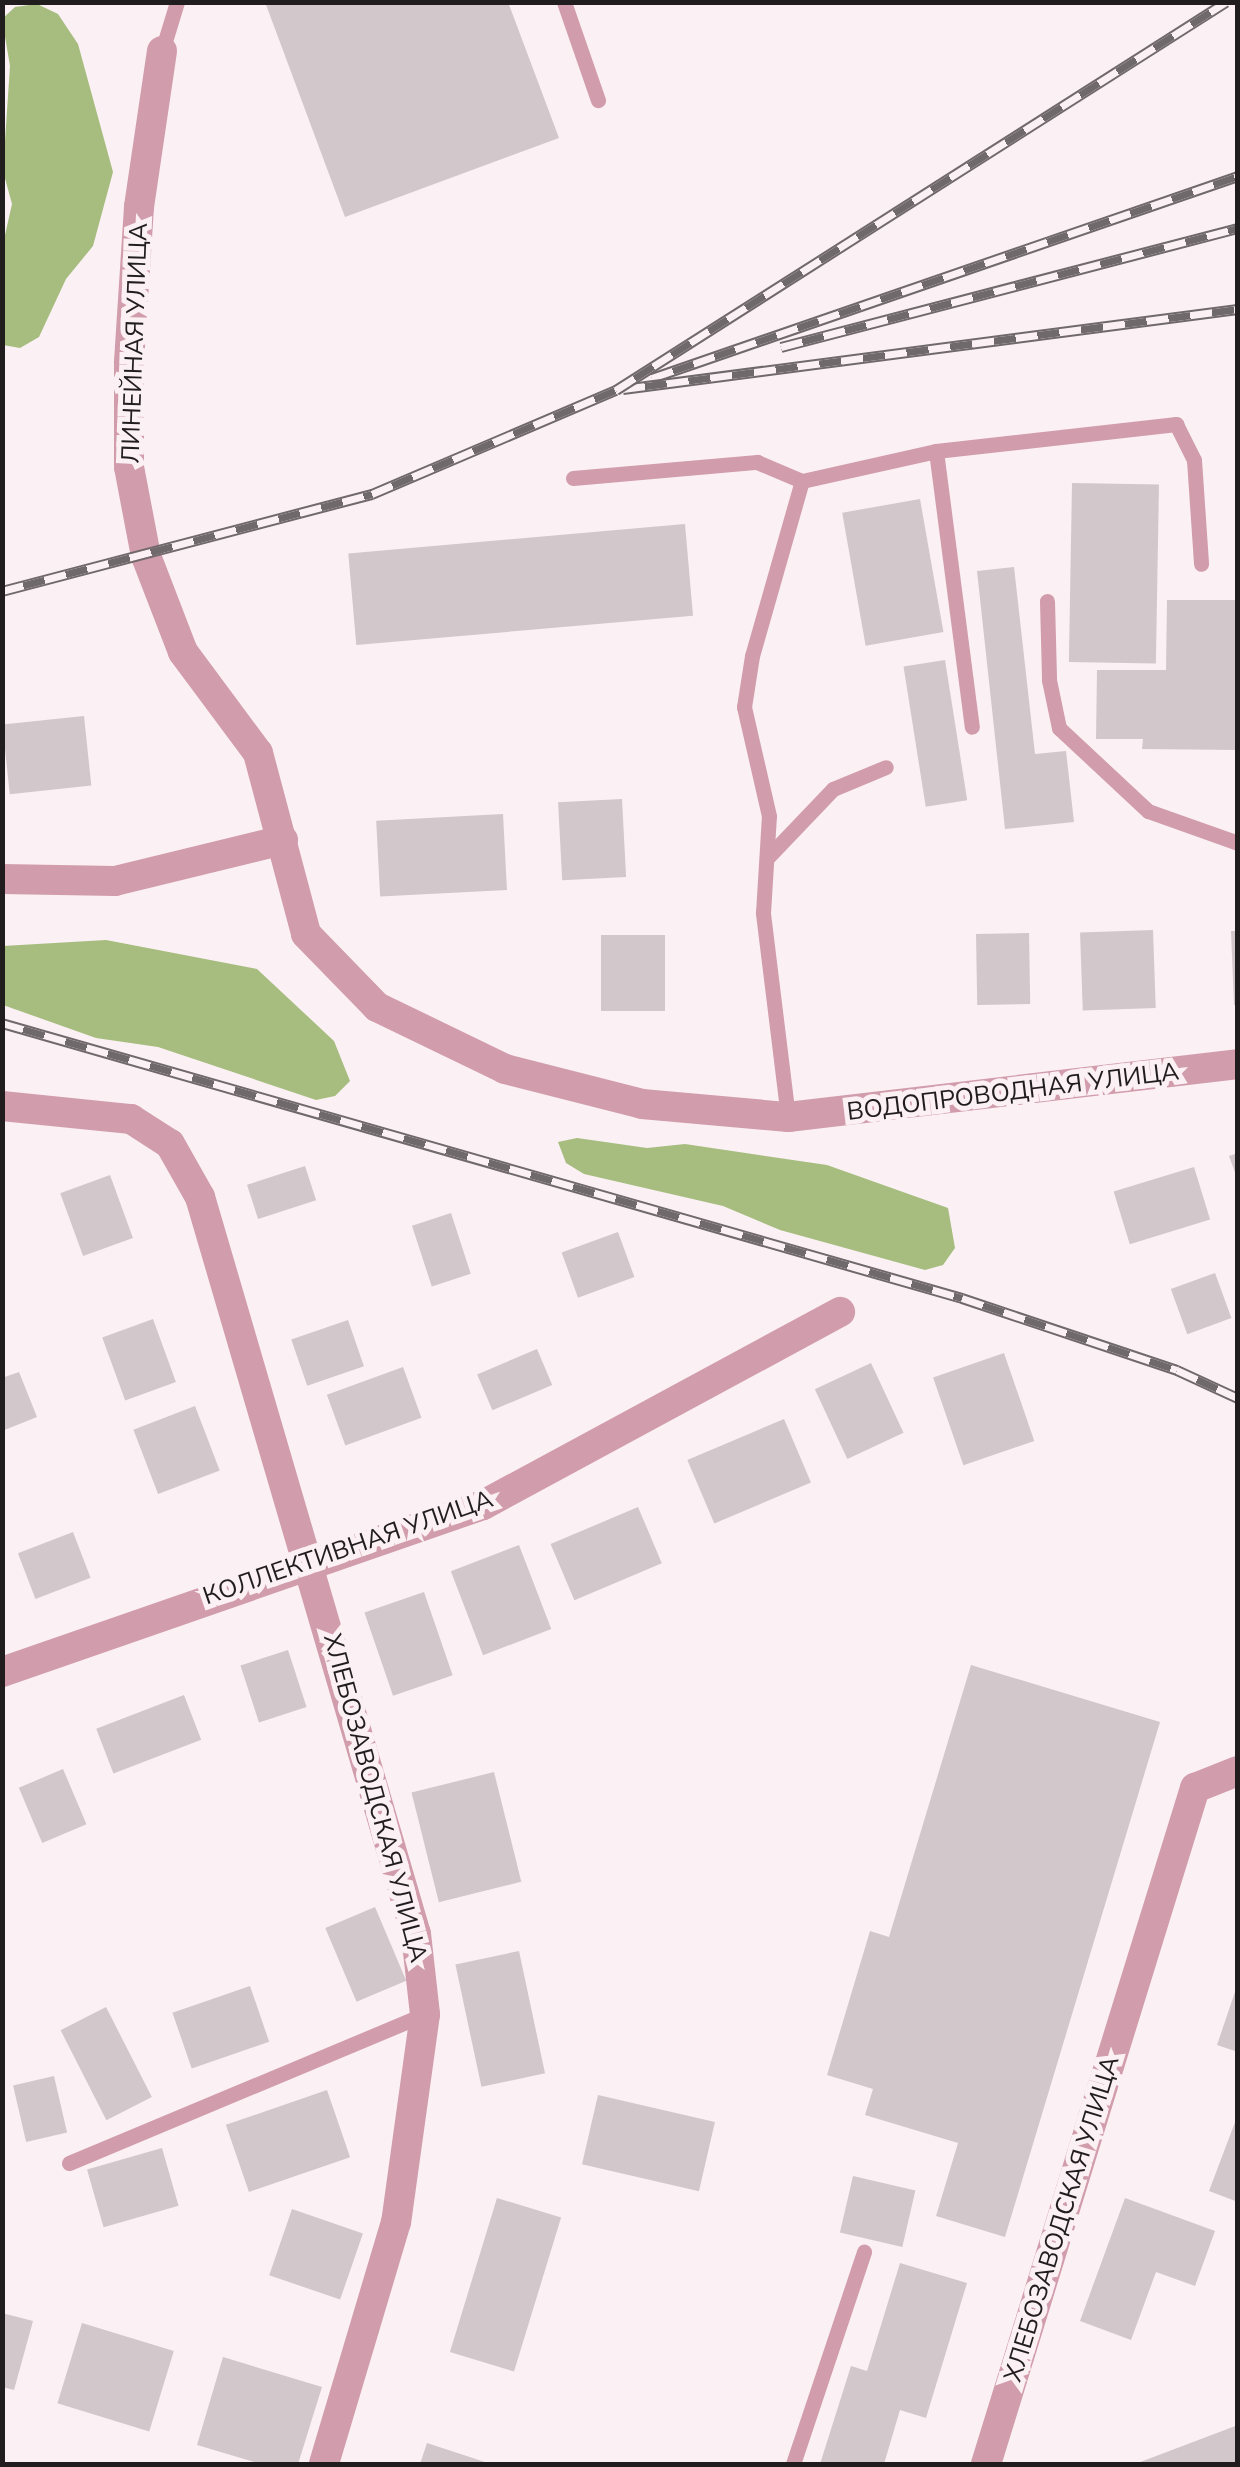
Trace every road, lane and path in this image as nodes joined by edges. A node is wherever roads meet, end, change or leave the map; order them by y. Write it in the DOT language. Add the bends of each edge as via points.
graph roads {
  1 [pos="177,2"];
  2 [pos="564,2"];
  3 [pos="162,51"];
  4 [pos="598,100"];
  5 [pos="936,451"];
  6 [pos="572,478"];
  7 [pos="802,481"];
  8 [pos="1201,564"];
  9 [pos="1047,601"];
  10 [pos="972,726"];
  11 [pos="886,768"];
  12 [pos="283,840"];
  13 [pos="1238,844"];
  14 [pos="768,856"];
  15 [pos="2,878"];
  16 [pos="1238,1064"];
  17 [pos="2,1106"];
  18 [pos="788,1118"];
  19 [pos="840,1312"];
  20 [pos="312,1563"];
  21 [pos="2,1672"];
  22 [pos="1238,1770"];
  23 [pos="425,2014"];
  24 [pos="69,2163"];
  25 [pos="864,2252"];
  26 [pos="324,2464"];
  27 [pos="794,2464"];
  28 [pos="986,2464"];
  1 -- 3 [label="lane"];
  2 -- 4 [label="lane"];
  3 -- 12 [label="street, ЛИНЕЙНАЯ УЛИЦА" via="139,207 129,467 146,556 183,652 258,753"];
  5 -- 7 [label="lane"];
  5 -- 8 [label="lane" via="1176,424 1194,460"];
  5 -- 10 [label="lane"];
  6 -- 7 [label="lane" via="757,462"];
  7 -- 14 [label="lane" via="744,707 769,816"];
  9 -- 13 [label="lane" via="1049,680 1059,728 1148,811"];
  11 -- 14 [label="lane" via="833,789"];
  12 -- 15 [label="street" via="114,881"];
  12 -- 18 [label="street, ЛИНЕЙНАЯ УЛИЦА" via="306,934 377,1006 505,1069 642,1104"];
  14 -- 18 [label="lane" via="762,913"];
  16 -- 18 [label="street, ВОДОПРОВОДНАЯ УЛИЦА"];
  17 -- 20 [label="street, ХЛЕБОЗАВОДСКАЯ УЛИЦА" via="130,1119 170,1144 200,1197"];
  19 -- 20 [label="street, КОЛЛЕКТИВНАЯ УЛИЦА" via="482,1504"];
  20 -- 21 [label="street, КОЛЛЕКТИВНАЯ УЛИЦА"];
  20 -- 23 [label="street, ХЛЕБОЗАВОДСКАЯ УЛИЦА" via="416,1934"];
  22 -- 28 [label="street, ХЛЕБОЗАВОДСКАЯ УЛИЦА" via="1195,1788"];
  23 -- 24 [label="lane"];
  23 -- 26 [label="street, ХЛЕБОЗАВОДСКАЯ УЛИЦА" via="396,2222"];
  25 -- 27 [label="lane"];
}
